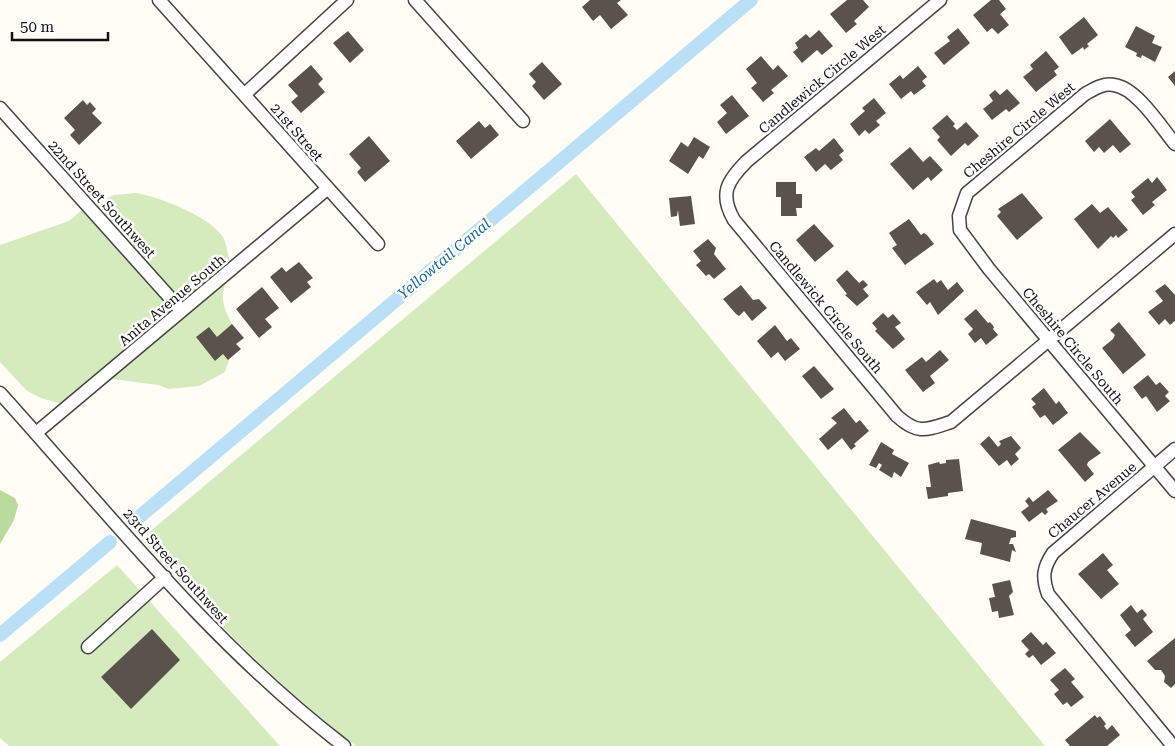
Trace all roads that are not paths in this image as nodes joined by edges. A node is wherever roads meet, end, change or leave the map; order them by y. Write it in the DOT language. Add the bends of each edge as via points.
graph roads {
  1 [pos="159,0"];
  2 [pos="347,0"];
  3 [pos="415,0"];
  4 [pos="940,0"];
  5 [pos="245,94"];
  6 [pos="0,108"];
  7 [pos="523,121"];
  8 [pos="1175,144"];
  9 [pos="727,186"];
  10 [pos="326,189"];
  11 [pos="958,216"];
  12 [pos="1175,234"];
  13 [pos="378,244"];
  14 [pos="181,310"];
  15 [pos="1050,340"];
  16 [pos="0,392"];
  17 [pos="36,433"];
  18 [pos="1175,449"];
  19 [pos="1154,466"];
  20 [pos="1175,491"];
  21 [pos="165,577"];
  22 [pos="88,647"];
  23 [pos="344,746"];
  24 [pos="1173,746"];
  1 -- 5 [label="street, 21st Street"];
  2 -- 5 [label="street"];
  3 -- 7 [label="street"];
  4 -- 9 [label="street, Candlewick Circle West" via="747,161"];
  5 -- 10 [label="street, 21st Street"];
  6 -- 14 [label="street, 22nd Street Southwest"];
  8 -- 11 [label="street, Cheshire Circle West" via="1131,92 1114,85 1098,86 967,193"];
  9 -- 15 [label="street, Candlewick Circle South" via="726,206 734,220 897,416 910,427 925,431 951,422"];
  10 -- 13 [label="street, 21st Street"];
  10 -- 14 [label="street, Anita Avenue South"];
  11 -- 15 [label="street, Cheshire Circle South" via="960,230"];
  12 -- 15 [label="street"];
  14 -- 17 [label="street, Anita Avenue South"];
  15 -- 19 [label="street, Cheshire Circle South"];
  16 -- 17 [label="street, 23rd Street Southwest"];
  17 -- 21 [label="street, 23rd Street Southwest"];
  18 -- 19 [label="street, Chaucer Avenue"];
  19 -- 20 [label="street, Cheshire Circle South"];
  19 -- 24 [label="street, Chaucer Avenue" via="1053,553 1044,566 1043,582 1048,594"];
  21 -- 22 [label="street"];
  21 -- 23 [label="street, 23rd Street Southwest" via="258,674"];
}
